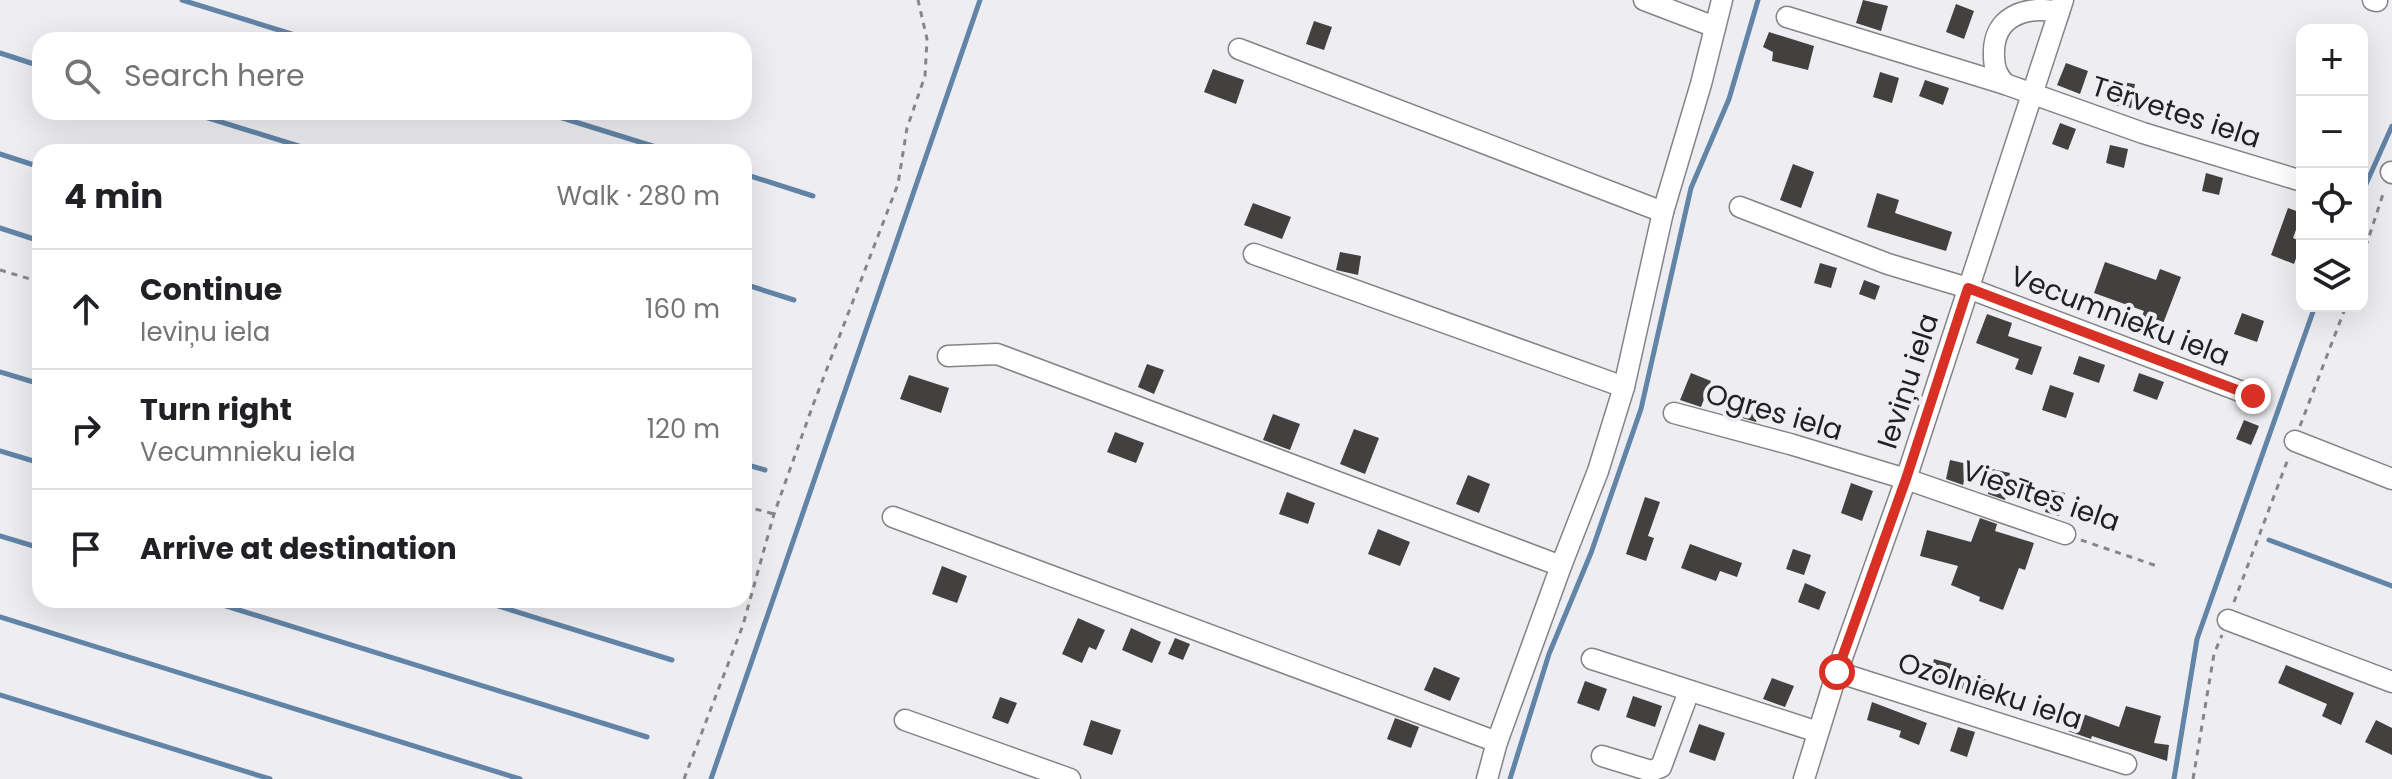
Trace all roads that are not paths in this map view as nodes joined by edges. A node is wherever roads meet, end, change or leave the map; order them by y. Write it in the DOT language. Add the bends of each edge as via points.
graph roads {
  1 [pos="1644,0"];
  2 [pos="1722,0"];
  3 [pos="2061,6"];
  4 [pos="1787,17"];
  5 [pos="1715,27"];
  6 [pos="1239,49"];
  7 [pos="2005,84"];
  8 [pos="2033,95"];
  9 [pos="2296,179"];
  10 [pos="1740,207"];
  11 [pos="1663,212"];
  12 [pos="1254,254"];
  13 [pos="1968,288"];
  14 [pos="948,356"];
  15 [pos="1624,387"];
  16 [pos="2253,396"];
  17 [pos="1674,413"];
  18 [pos="2295,441"];
  19 [pos="1906,479"];
  20 [pos="2392,479"];
  21 [pos="893,517"];
  22 [pos="2065,534"];
  23 [pos="1561,566"];
  24 [pos="2228,620"];
  25 [pos="1592,659"];
  26 [pos="1837,672"];
  27 [pos="2392,682"];
  28 [pos="1689,691"];
  29 [pos="905,720"];
  30 [pos="1818,732"];
  31 [pos="1497,742"];
  32 [pos="1602,756"];
  33 [pos="2126,764"];
  34 [pos="1070,779"];
  35 [pos="1487,779"];
  36 [pos="1804,779"];
  1 -- 5 [label="street"];
  2 -- 5 [label="street"];
  3 -- 7 [label="street" via="2020,13 2000,27 1994,38 1995,69"];
  3 -- 8 [label="street, Ieviņu iela"];
  4 -- 7 [label="street, Tērvetes iela"];
  5 -- 11 [label="street"];
  6 -- 11 [label="street"];
  7 -- 8 [label="street, Tērvetes iela"];
  8 -- 9 [label="street, Tērvetes iela"];
  8 -- 13 [label="street, Ieviņu iela"];
  10 -- 13 [label="street, Vecumnieku iela" via="1888,264"];
  11 -- 15 [label="street"];
  12 -- 15 [label="street"];
  13 -- 16 [label="street, Vecumnieku iela"];
  13 -- 19 [label="street, Ieviņu iela"];
  14 -- 23 [label="street" via="997,354"];
  15 -- 23 [label="street"];
  17 -- 19 [label="street, Ogres iela"];
  18 -- 20 [label="street"];
  19 -- 22 [label="street, Viesītes iela"];
  19 -- 26 [label="street, Ieviņu iela"];
  21 -- 31 [label="street"];
  23 -- 31 [label="street"];
  24 -- 27 [label="street"];
  25 -- 28 [label="street"];
  26 -- 30 [label="street, Ieviņu iela"];
  26 -- 33 [label="street, Ozolnieku iela"];
  28 -- 30 [label="street"];
  28 -- 32 [label="street" via="1661,767 1651,771"];
  29 -- 34 [label="street"];
  30 -- 36 [label="street, Ieviņu iela"];
  31 -- 35 [label="street"];
}
